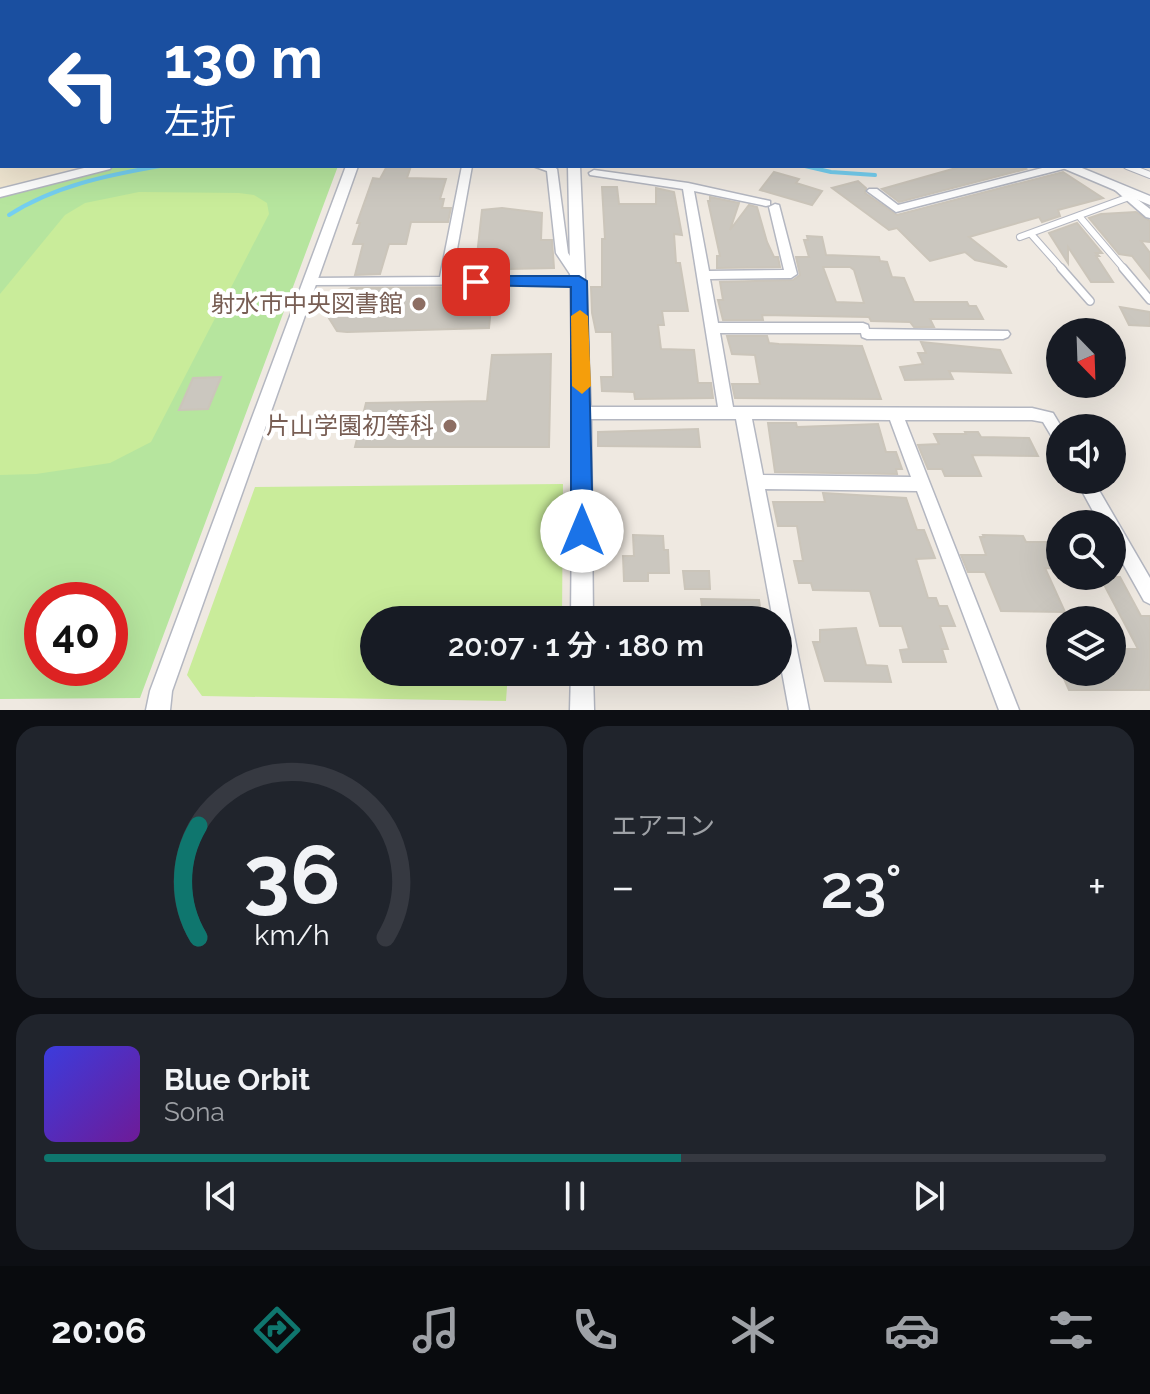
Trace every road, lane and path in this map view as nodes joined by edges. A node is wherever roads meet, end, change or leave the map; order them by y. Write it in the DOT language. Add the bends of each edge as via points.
graph roads {
  1 [pos="98,168"];
  2 [pos="351,168"];
  3 [pos="467,168"];
  4 [pos="547,168"];
  5 [pos="574,168"];
  6 [pos="1056,168"];
  7 [pos="1069,168"];
  8 [pos="594,173"];
  9 [pos="688,186"];
  10 [pos="873,191"];
  11 [pos="1124,192"];
  12 [pos="0,193"];
  13 [pos="1150,201"];
  14 [pos="1150,215"];
  15 [pos="1079,216"];
  16 [pos="1031,234"];
  17 [pos="1020,237"];
  18 [pos="703,275"];
  19 [pos="577,278"];
  20 [pos="311,282"];
  21 [pos="445,282"];
  22 [pos="1150,300"];
  23 [pos="1090,301"];
  24 [pos="713,328"];
  25 [pos="1003,334"];
  26 [pos="582,413"];
  27 [pos="895,413"];
  28 [pos="735,414"];
  29 [pos="1046,417"];
  30 [pos="758,482"];
  31 [pos="921,484"];
  32 [pos="1126,553"];
  33 [pos="1150,595"];
  34 [pos="582,606"];
  35 [pos="582,686"];
  36 [pos="158,710"];
  37 [pos="582,710"];
  38 [pos="799,710"];
  39 [pos="1009,710"];
  1 -- 12 [label="street"];
  2 -- 20 [label="street"];
  3 -- 21 [label="street"];
  4 -- 19 [label="street" via="552,169 562,253"];
  5 -- 19 [label="street"];
  6 -- 10 [label="street" via="896,209"];
  7 -- 11 [label="main road"];
  8 -- 9 [label="street"];
  9 -- 18 [label="street"];
  9 -- 18 [label="street" via="770,205 791,274"];
  11 -- 13 [label="main road"];
  11 -- 14 [label="street"];
  11 -- 15 [label="lane"];
  15 -- 16 [label="lane"];
  15 -- 22 [label="lane"];
  16 -- 17 [label="lane"];
  16 -- 23 [label="lane"];
  18 -- 24 [label="street"];
  19 -- 21 [label="street"];
  19 -- 26 [label="street"];
  20 -- 21 [label="street"];
  20 -- 36 [label="street"];
  24 -- 25 [label="street"];
  24 -- 28 [label="street"];
  26 -- 28 [label="street"];
  26 -- 34 [label="street"];
  27 -- 28 [label="street"];
  27 -- 29 [label="street"];
  27 -- 31 [label="street"];
  28 -- 30 [label="street"];
  30 -- 31 [label="street"];
  30 -- 38 [label="street"];
  31 -- 39 [label="street"];
  32 -- 33 [label="street"];
  35 -- 37 [label="street"];
}
